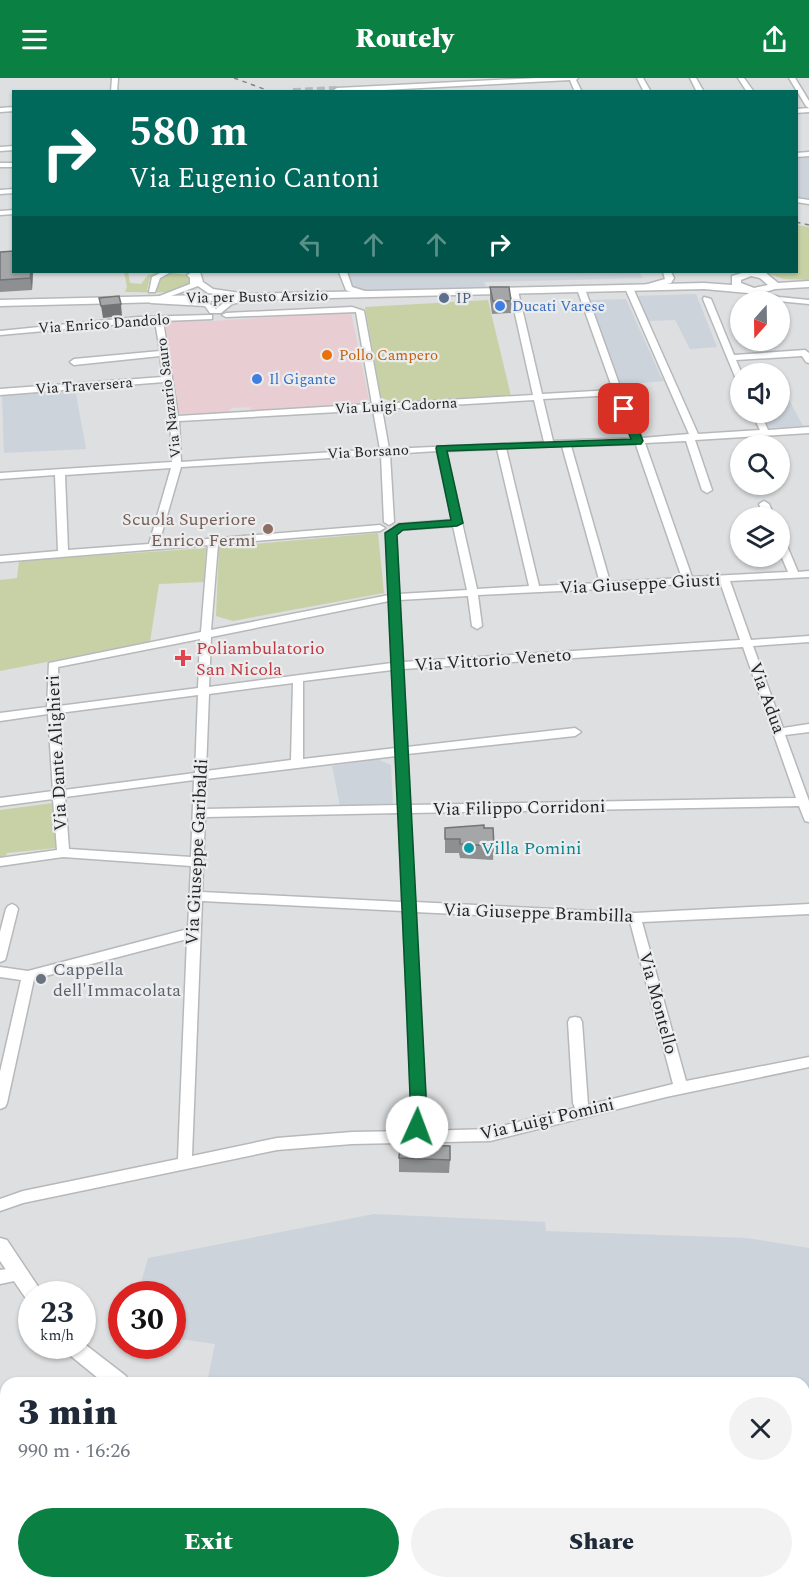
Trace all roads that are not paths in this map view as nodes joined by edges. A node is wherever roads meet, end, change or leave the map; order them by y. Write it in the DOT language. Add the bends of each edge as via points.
graph roads {
  1 [pos="381,78"];
  2 [pos="573,78"];
  3 [pos="792,78"];
  4 [pos="503,82"];
  5 [pos="441,88"];
  6 [pos="337,90"];
  7 [pos="388,90"];
  8 [pos="507,90"];
  9 [pos="809,108"];
  10 [pos="165,273"];
  11 [pos="188,273"];
  12 [pos="194,273"];
  13 [pos="343,273"];
  14 [pos="669,275"];
  15 [pos="736,278"];
  16 [pos="805,284"];
  17 [pos="346,285"];
  18 [pos="770,285"];
  19 [pos="704,286"];
  20 [pos="629,288"];
  21 [pos="645,288"];
  22 [pos="581,289"];
  23 [pos="749,290"];
  24 [pos="514,291"];
  25 [pos="752,291"];
  26 [pos="769,291"];
  27 [pos="366,294"];
  28 [pos="328,295"];
  29 [pos="284,296"];
  30 [pos="153,297"];
  31 [pos="254,297"];
  32 [pos="707,299"];
  33 [pos="125,300"];
  34 [pos="790,300"];
  35 [pos="809,302"];
  36 [pos="0,303"];
  37 [pos="215,313"];
  38 [pos="159,319"];
  39 [pos="0,333"];
  40 [pos="164,353"];
  41 [pos="730,358"];
  42 [pos="809,360"];
  43 [pos="74,363"];
  44 [pos="732,363"];
  45 [pos="168,379"];
  46 [pos="0,392"];
  47 [pos="618,392"];
  48 [pos="536,398"];
  49 [pos="377,406"];
  50 [pos="174,419"];
  51 [pos="761,423"];
  52 [pos="809,431"];
  53 [pos="765,432"];
  54 [pos="692,437"];
  55 [pos="638,441"];
  56 [pos="549,444"];
  57 [pos="566,444"];
  58 [pos="501,446"];
  59 [pos="441,448"];
  60 [pos="385,452"];
  61 [pos="177,464"];
  62 [pos="60,472"];
  63 [pos="0,476"];
  64 [pos="708,490"];
  65 [pos="764,504"];
  66 [pos="765,507"];
  67 [pos="457,523"];
  68 [pos="390,528"];
  69 [pos="213,542"];
  70 [pos="153,546"];
  71 [pos="63,553"];
  72 [pos="0,559"];
  73 [pos="790,565"];
  74 [pos="794,574"];
  75 [pos="809,574"];
  76 [pos="724,579"];
  77 [pos="688,582"];
  78 [pos="606,587"];
  79 [pos="535,589"];
  80 [pos="471,592"];
  81 [pos="393,597"];
  82 [pos="477,626"];
  83 [pos="206,633"];
  84 [pos="809,639"];
  85 [pos="747,643"];
  86 [pos="397,666"];
  87 [pos="298,679"];
  88 [pos="203,692"];
  89 [pos="54,710"];
  90 [pos="0,717"];
  91 [pos="809,728"];
  92 [pos="575,732"];
  93 [pos="780,732"];
  94 [pos="401,752"];
  95 [pos="297,763"];
  96 [pos="202,776"];
  97 [pos="58,793"];
  98 [pos="0,802"];
  99 [pos="803,802"];
  100 [pos="405,810"];
  101 [pos="200,813"];
  102 [pos="809,818"];
  103 [pos="63,853"];
  104 [pos="0,862"];
  105 [pos="197,862"];
  106 [pos="195,896"];
  107 [pos="409,908"];
  108 [pos="12,909"];
  109 [pos="809,909"];
  110 [pos="635,918"];
  111 [pos="192,933"];
  112 [pos="0,957"];
  113 [pos="0,972"];
  114 [pos="28,976"];
  115 [pos="575,1022"];
  116 [pos="809,1062"];
  117 [pos="681,1088"];
  118 [pos="0,1103"];
  119 [pos="584,1112"];
  120 [pos="416,1136"];
  121 [pos="185,1162"];
  122 [pos="0,1205"];
  123 [pos="0,1246"];
  124 [pos="19,1274"];
  125 [pos="0,1277"];
  126 [pos="24,1281"];
  127 [pos="89,1359"];
  128 [pos="111,1377"];
  1 -- 7 [label="street"];
  2 -- 4 [label="street"];
  3 -- 9 [label="street"];
  4 -- 5 [label="street"];
  4 -- 8 [label="street"];
  5 -- 7 [label="street"];
  6 -- 7 [label="street"];
  10 -- 30 [label="street" via="156,277"];
  11 -- 30 [label="street" via="194,277 194,285"];
  12 -- 31 [label="street" via="199,283 211,291"];
  13 -- 17 [label="street"];
  14 -- 21 [label="street"];
  15 -- 18 [label="main road" via="750,273 762,275"];
  15 -- 19 [label="main road"];
  15 -- 23 [label="main road" via="736,284"];
  16 -- 18 [label="main road"];
  17 -- 27 [label="street"];
  17 -- 28 [label="street"];
  18 -- 23 [label="main road"];
  18 -- 26 [label="street"];
  19 -- 21 [label="main road, Via per Busto Arsizio"];
  19 -- 23 [label="main road"];
  20 -- 21 [label="main road, Via per Busto Arsizio"];
  20 -- 22 [label="main road, Via per Busto Arsizio"];
  20 -- 54 [label="street"];
  22 -- 24 [label="main road, Via per Busto Arsizio"];
  22 -- 47 [label="street"];
  23 -- 25 [label="street"];
  24 -- 27 [label="main road, Via per Busto Arsizio"];
  24 -- 48 [label="street"];
  27 -- 28 [label="main road, Via per Busto Arsizio"];
  28 -- 29 [label="main road, Via per Busto Arsizio"];
  29 -- 31 [label="main road, Via per Busto Arsizio"];
  29 -- 37 [label="street" via="239,300"];
  30 -- 31 [label="main road, Via per Busto Arsizio"];
  30 -- 33 [label="main road, Via per Busto Arsizio"];
  30 -- 37 [label="street" via="155,310 166,313"];
  32 -- 41 [label="street"];
  33 -- 36 [label="main road, Via per Busto Arsizio"];
  33 -- 37 [label="street" via="207,304"];
  34 -- 35 [label="street"];
  37 -- 38 [label="street, Via Enrico Dandolo"];
  37 -- 49 [label="street" via="360,311"];
  38 -- 39 [label="street, Via Enrico Dandolo"];
  38 -- 40 [label="street, Via Nazario Sauro"];
  40 -- 43 [label="street"];
  40 -- 45 [label="street, Via Nazario Sauro"];
  41 -- 42 [label="street" via="805,353"];
  41 -- 44 [label="street"];
  45 -- 46 [label="street, Via Traversera"];
  45 -- 50 [label="street, Via Nazario Sauro"];
  47 -- 48 [label="street, Via Luigi Cadorna"];
  47 -- 55 [label="street"];
  48 -- 49 [label="street, Via Luigi Cadorna"];
  48 -- 56 [label="street"];
  49 -- 50 [label="street, Via Luigi Cadorna"];
  49 -- 60 [label="street"];
  50 -- 61 [label="street, Via Nazario Sauro"];
  51 -- 53 [label="street"];
  52 -- 53 [label="street, Via Borsano"];
  53 -- 54 [label="street, Via Borsano"];
  54 -- 55 [label="street, Via Borsano"];
  54 -- 64 [label="street"];
  55 -- 57 [label="street, Via Borsano"];
  55 -- 77 [label="street"];
  56 -- 57 [label="street, Via Borsano"];
  56 -- 58 [label="street, Via Borsano"];
  57 -- 78 [label="street"];
  58 -- 59 [label="street, Via Borsano"];
  58 -- 79 [label="street"];
  59 -- 60 [label="street, Via Borsano"];
  59 -- 67 [label="street"];
  60 -- 61 [label="street, Via Borsano"];
  60 -- 68 [label="street"];
  61 -- 62 [label="street, Via Borsano"];
  61 -- 70 [label="street, Via Nazario Sauro"];
  62 -- 63 [label="street, Via Borsano"];
  62 -- 71 [label="street"];
  65 -- 66 [label="street"];
  67 -- 68 [label="street"];
  67 -- 80 [label="street"];
  68 -- 69 [label="street"];
  68 -- 81 [label="street"];
  69 -- 70 [label="street"];
  69 -- 83 [label="street, Via Giuseppe Garibaldi"];
  70 -- 71 [label="street"];
  71 -- 72 [label="street"];
  73 -- 74 [label="street"];
  74 -- 75 [label="street, Via Giuseppe Giusti"];
  74 -- 76 [label="street, Via Giuseppe Giusti"];
  76 -- 77 [label="street, Via Giuseppe Giusti"];
  76 -- 85 [label="street, Via Adua"];
  77 -- 78 [label="street, Via Giuseppe Giusti"];
  78 -- 79 [label="street, Via Giuseppe Giusti"];
  79 -- 80 [label="street, Via Giuseppe Giusti"];
  80 -- 81 [label="street, Via Giuseppe Giusti"];
  80 -- 82 [label="street"];
  81 -- 83 [label="street, Via Giuseppe Giusti"];
  81 -- 86 [label="street"];
  83 -- 88 [label="street, Via Giuseppe Garibaldi"];
  83 -- 89 [label="street, Via Dante Alighieri" via="53,665"];
  84 -- 85 [label="street, Via Vittorio Veneto"];
  85 -- 86 [label="street, Via Vittorio Veneto"];
  85 -- 93 [label="street, Via Adua"];
  86 -- 87 [label="street, Via Vittorio Veneto"];
  86 -- 94 [label="street"];
  87 -- 88 [label="street, Via Vittorio Veneto"];
  87 -- 95 [label="street"];
  88 -- 89 [label="street, Via Vittorio Veneto"];
  88 -- 96 [label="street, Via Giuseppe Garibaldi"];
  89 -- 90 [label="street, Via Vittorio Veneto"];
  89 -- 97 [label="street, Via Dante Alighieri"];
  91 -- 93 [label="street"];
  92 -- 94 [label="street"];
  93 -- 99 [label="street, Via Adua"];
  94 -- 95 [label="street"];
  94 -- 100 [label="street"];
  95 -- 96 [label="street"];
  96 -- 97 [label="street"];
  96 -- 101 [label="street, Via Giuseppe Garibaldi"];
  97 -- 98 [label="street"];
  97 -- 103 [label="street, Via Dante Alighieri"];
  99 -- 100 [label="street, Via Filippo Corridoni"];
  99 -- 102 [label="street, Via Adua"];
  100 -- 101 [label="street, Via Filippo Corridoni"];
  100 -- 107 [label="street"];
  101 -- 105 [label="street, Via Giuseppe Garibaldi"];
  103 -- 104 [label="street"];
  103 -- 105 [label="street"];
  105 -- 106 [label="street, Via Giuseppe Garibaldi"];
  106 -- 107 [label="street, Via Giuseppe Brambilla"];
  106 -- 111 [label="street, Via Giuseppe Garibaldi"];
  107 -- 110 [label="street, Via Giuseppe Brambilla"];
  107 -- 120 [label="street" via="418,1095"];
  108 -- 112 [label="street"];
  109 -- 110 [label="street, Via Giuseppe Brambilla"];
  110 -- 117 [label="street, Via Montello"];
  111 -- 114 [label="street"];
  111 -- 121 [label="street, Via Giuseppe Garibaldi"];
  113 -- 114 [label="street"];
  114 -- 118 [label="street"];
  115 -- 119 [label="street" via="580,1103"];
  116 -- 117 [label="street, Via Luigi Pomini"];
  117 -- 119 [label="street, Via Luigi Pomini"];
  119 -- 120 [label="street, Via Luigi Pomini" via="486,1136"];
  120 -- 121 [label="street, Via Luigi Pomini" via="299,1142"];
  121 -- 122 [label="street, Via Luigi Pomini"];
  123 -- 124 [label="main road"];
  124 -- 125 [label="street"];
  124 -- 126 [label="main road"];
  127 -- 128 [label="main road"];
}
